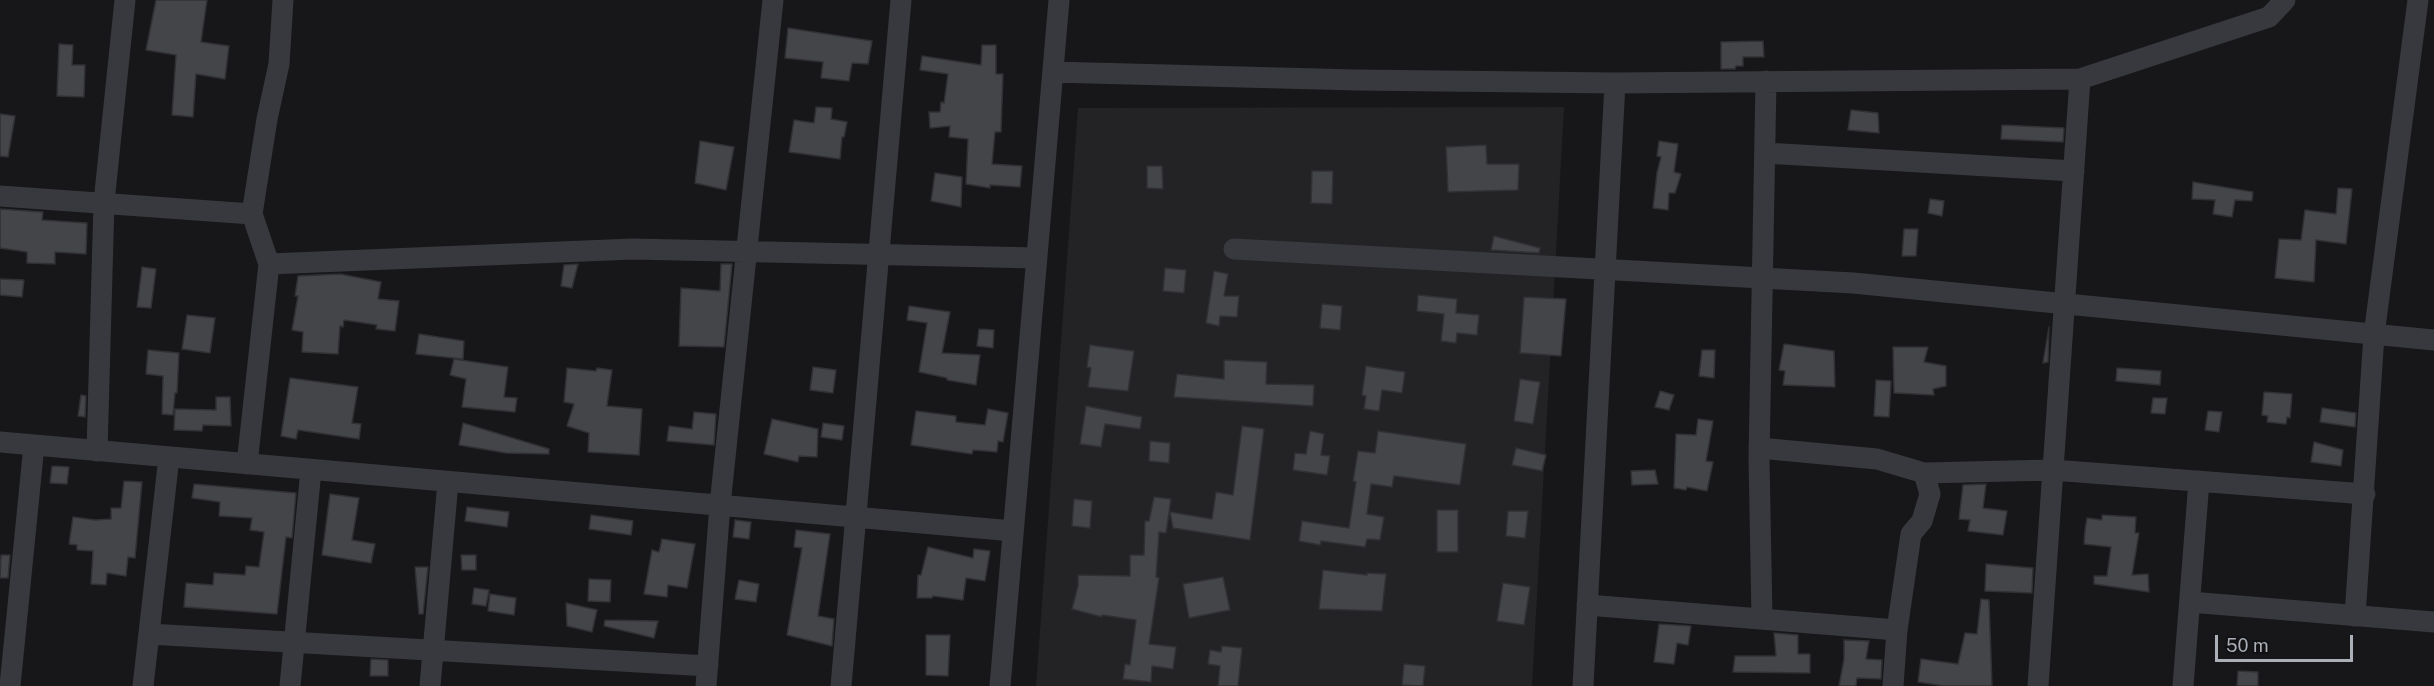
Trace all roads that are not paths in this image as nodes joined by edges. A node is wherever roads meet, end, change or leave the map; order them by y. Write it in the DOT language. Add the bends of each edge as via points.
graph roads {
  1 [pos="125,0"];
  2 [pos="283,0"];
  3 [pos="773,0"];
  4 [pos="901,0"];
  5 [pos="1059,0"];
  6 [pos="2285,0"];
  7 [pos="2418,0"];
  8 [pos="1053,72"];
  9 [pos="2080,79"];
  10 [pos="1766,81"];
  11 [pos="1615,83"];
  12 [pos="1764,153"];
  13 [pos="2074,171"];
  14 [pos="0,196"];
  15 [pos="104,202"];
  16 [pos="252,214"];
  17 [pos="1234,249"];
  18 [pos="747,252"];
  19 [pos="879,255"];
  20 [pos="1037,258"];
  21 [pos="269,264"];
  22 [pos="1605,270"];
  23 [pos="1762,278"];
  24 [pos="2064,304"];
  25 [pos="2374,335"];
  26 [pos="2434,340"];
  27 [pos="0,442"];
  28 [pos="34,445"];
  29 [pos="1759,447"];
  30 [pos="97,451"];
  31 [pos="170,457"];
  32 [pos="247,464"];
  33 [pos="311,470"];
  34 [pos="2053,470"];
  35 [pos="1924,472"];
  36 [pos="2199,481"];
  37 [pos="448,482"];
  38 [pos="2365,494"];
  39 [pos="720,505"];
  40 [pos="857,518"];
  41 [pos="1013,531"];
  42 [pos="2190,602"];
  43 [pos="1587,605"];
  44 [pos="2355,616"];
  45 [pos="1762,619"];
  46 [pos="2434,622"];
  47 [pos="1897,630"];
  48 [pos="149,634"];
  49 [pos="294,642"];
  50 [pos="433,650"];
  51 [pos="7,673"];
  52 [pos="707,676"];
  53 [pos="143,686"];
  54 [pos="290,686"];
  55 [pos="430,686"];
  56 [pos="841,686"];
  57 [pos="1000,686"];
  58 [pos="1583,686"];
  59 [pos="1893,686"];
  60 [pos="2037,686"];
  61 [pos="2183,686"];
  1 -- 15 [label="street"];
  2 -- 16 [label="street" via="279,64"];
  3 -- 18 [label="street"];
  4 -- 19 [label="street"];
  5 -- 8 [label="street"];
  6 -- 9 [label="street" via="2269,17"];
  7 -- 25 [label="street"];
  8 -- 11 [label="street"];
  8 -- 20 [label="street"];
  9 -- 10 [label="street"];
  9 -- 13 [label="street"];
  10 -- 11 [label="street"];
  10 -- 12 [label="street"];
  11 -- 22 [label="street"];
  12 -- 13 [label="street"];
  12 -- 23 [label="street"];
  13 -- 24 [label="street"];
  14 -- 15 [label="street"];
  15 -- 16 [label="street"];
  15 -- 30 [label="street"];
  16 -- 21 [label="street"];
  17 -- 22 [label="street"];
  18 -- 19 [label="street"];
  18 -- 21 [label="street" via="633,249"];
  18 -- 39 [label="street"];
  19 -- 20 [label="street"];
  19 -- 40 [label="street"];
  20 -- 41 [label="street"];
  21 -- 32 [label="street"];
  22 -- 23 [label="street"];
  22 -- 43 [label="street"];
  23 -- 24 [label="street"];
  23 -- 29 [label="street"];
  24 -- 25 [label="street"];
  24 -- 34 [label="street"];
  25 -- 26 [label="street"];
  25 -- 38 [label="street"];
  27 -- 28 [label="street"];
  28 -- 30 [label="street"];
  28 -- 51 [label="street"];
  29 -- 35 [label="street" via="1877,459"];
  29 -- 45 [label="street"];
  30 -- 31 [label="street"];
  31 -- 32 [label="street"];
  31 -- 48 [label="street"];
  32 -- 33 [label="street"];
  33 -- 37 [label="street"];
  33 -- 49 [label="street"];
  34 -- 35 [label="street"];
  34 -- 36 [label="street"];
  34 -- 60 [label="street"];
  35 -- 47 [label="street" via="1930,494 1922,521 1911,534"];
  36 -- 38 [label="street"];
  36 -- 42 [label="street"];
  37 -- 39 [label="street"];
  37 -- 50 [label="street"];
  38 -- 44 [label="street"];
  39 -- 40 [label="street"];
  39 -- 52 [label="street"];
  40 -- 41 [label="street"];
  40 -- 56 [label="street"];
  41 -- 57 [label="street"];
  42 -- 44 [label="street"];
  42 -- 61 [label="street"];
  43 -- 45 [label="street"];
  43 -- 58 [label="street"];
  44 -- 46 [label="street"];
  45 -- 47 [label="street"];
  47 -- 59 [label="street"];
  48 -- 49 [label="street"];
  48 -- 53 [label="street"];
  49 -- 50 [label="street"];
  49 -- 54 [label="street"];
  50 -- 52 [label="street"];
  50 -- 55 [label="street"];
}
